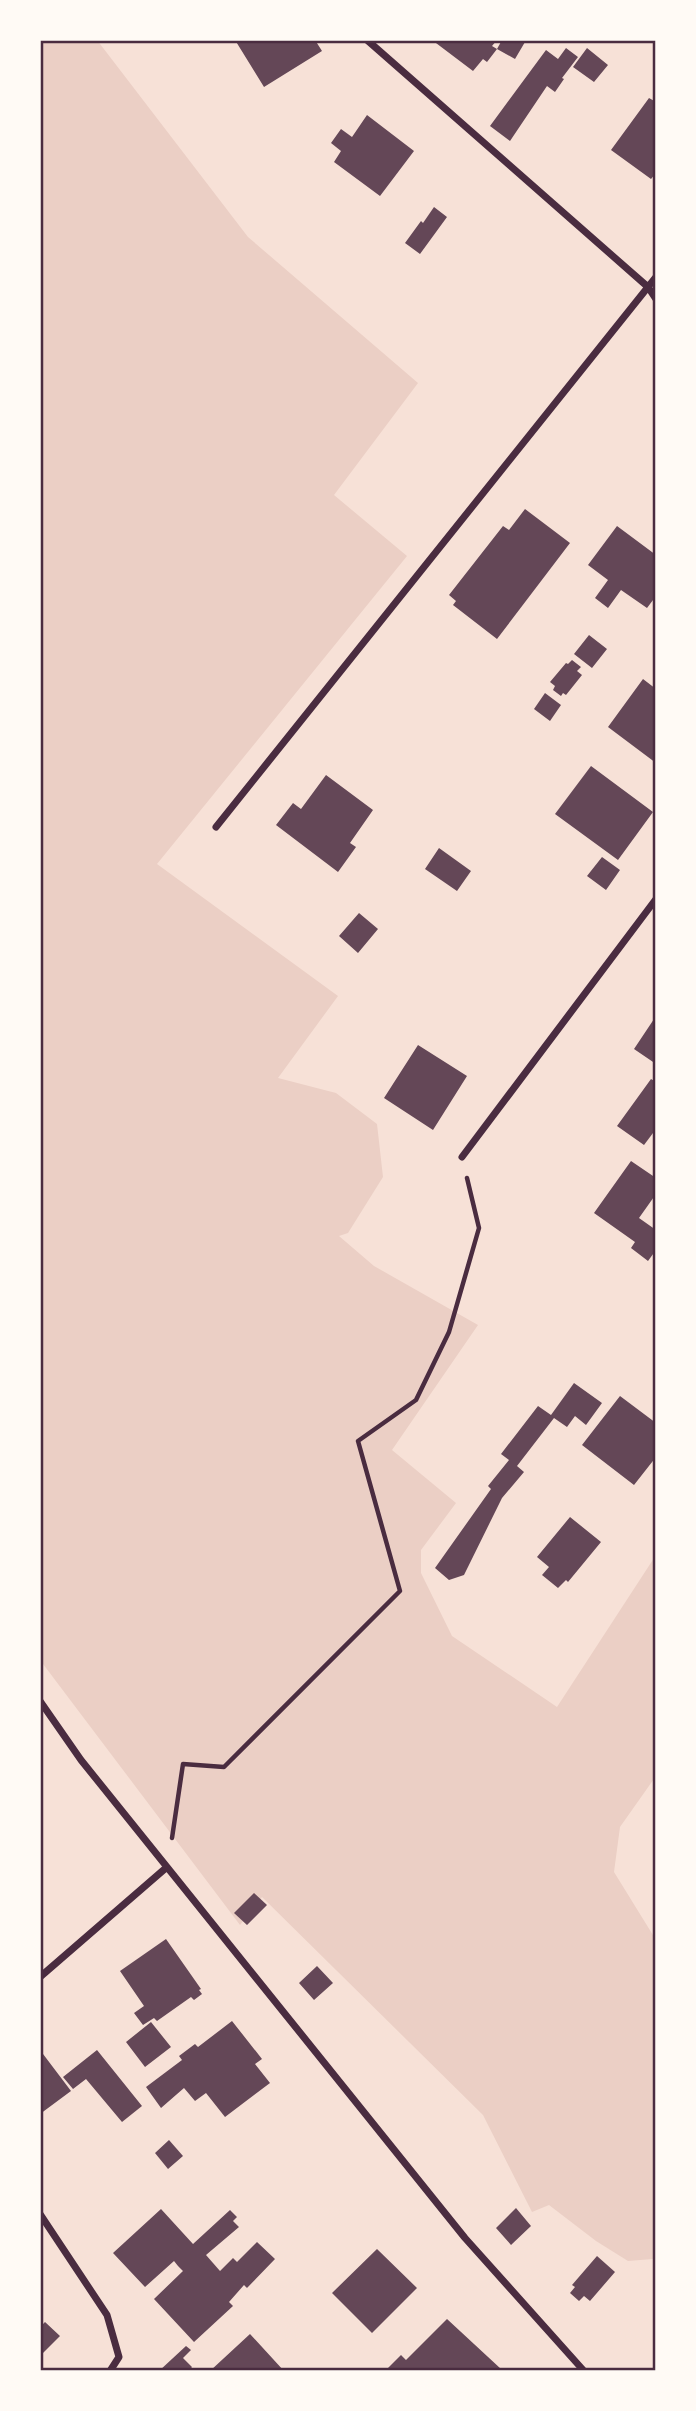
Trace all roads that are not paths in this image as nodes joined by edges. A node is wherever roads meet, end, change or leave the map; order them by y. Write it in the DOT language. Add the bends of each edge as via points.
graph roads {
  1 [pos="367,40"];
  2 [pos="656,277"];
  3 [pos="648,287"];
  4 [pos="656,299"];
  5 [pos="216,827"];
  6 [pos="656,900"];
  7 [pos="462,1157"];
  8 [pos="40,1701"];
  9 [pos="167,1867"];
  10 [pos="40,1977"];
  11 [pos="40,2214"];
  12 [pos="110,2371"];
  13 [pos="584,2371"];
  1 -- 3 [label="street"];
  2 -- 3 [label="street"];
  3 -- 4 [label="street"];
  3 -- 5 [label="street"];
  6 -- 7 [label="street"];
  8 -- 9 [label="street" via="80,1760"];
  9 -- 10 [label="street"];
  9 -- 13 [label="street" via="465,2238"];
  11 -- 12 [label="street" via="107,2315 119,2357"];
}
